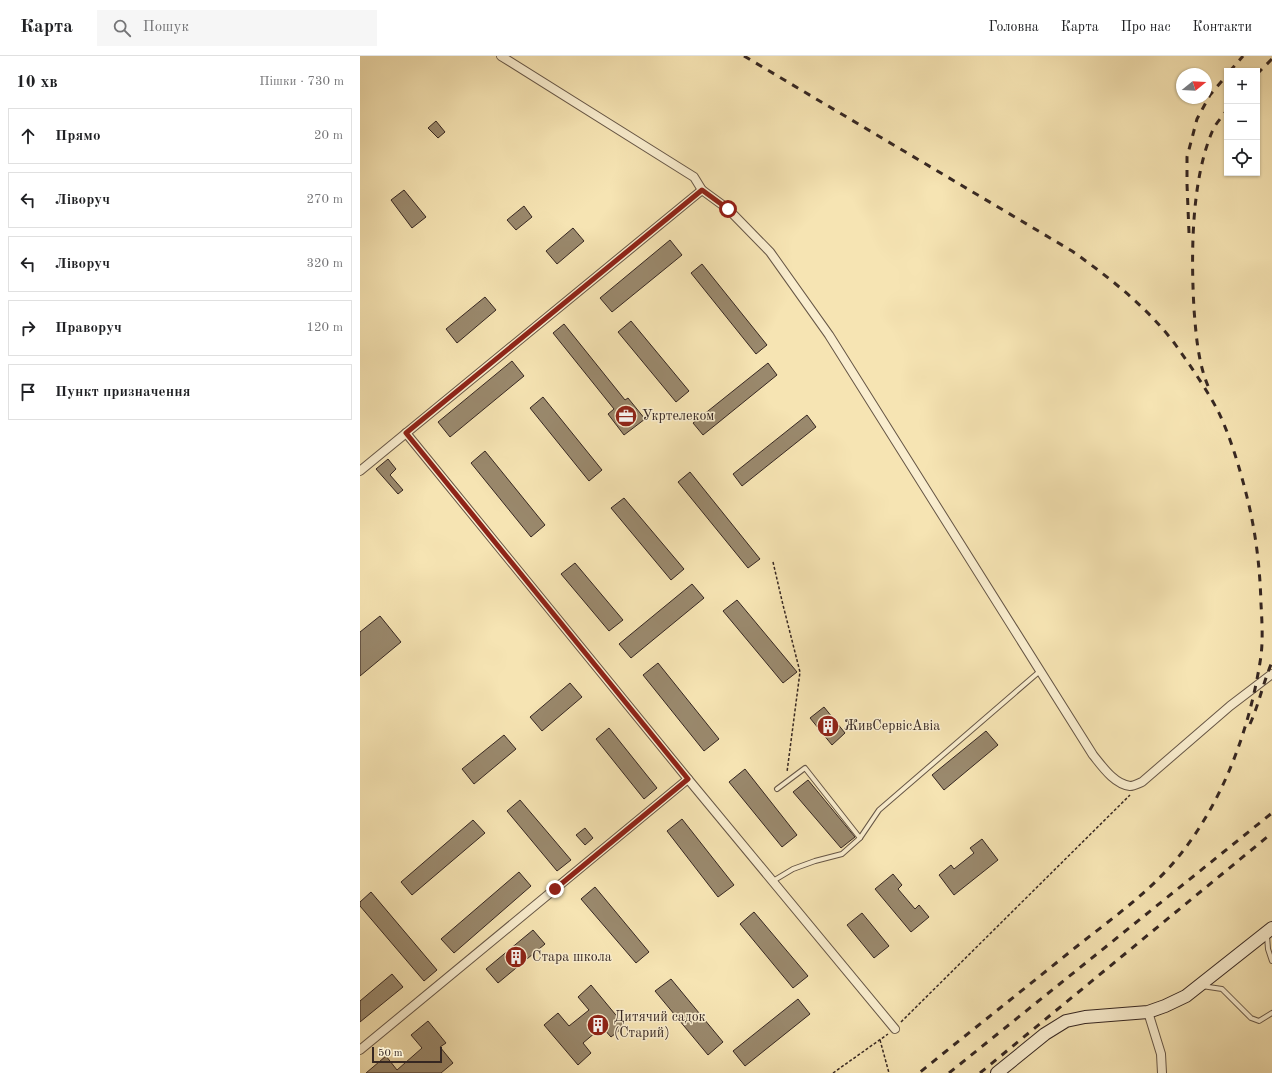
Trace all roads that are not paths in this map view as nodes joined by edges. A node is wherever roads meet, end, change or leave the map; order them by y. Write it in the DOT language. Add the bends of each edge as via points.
graph roads {
  1 [pos="501,56"];
  2 [pos="702,190"];
  3 [pos="406,433"];
  4 [pos="360,471"];
  5 [pos="1040,670"];
  6 [pos="1272,674"];
  7 [pos="688,779"];
  8 [pos="777,789"];
  9 [pos="860,838"];
  10 [pos="773,881"];
  11 [pos="1269,930"];
  12 [pos="1272,960"];
  13 [pos="1200,985"];
  14 [pos="1148,1012"];
  15 [pos="1272,1013"];
  16 [pos="894,1029"];
  17 [pos="360,1050"];
  18 [pos="997,1073"];
  19 [pos="1162,1073"];
  1 -- 2 [label="street" via="694,176"];
  2 -- 3 [label="street"];
  2 -- 5 [label="street" via="728,209 770,252 829,335"];
  3 -- 4 [label="street"];
  3 -- 7 [label="street"];
  5 -- 6 [label="street" via="1093,755 1119,782 1130,786 1142,782 1230,706"];
  5 -- 9 [label="lane" via="879,810"];
  7 -- 10 [label="street"];
  7 -- 17 [label="street"];
  8 -- 9 [label="lane" via="805,768"];
  9 -- 10 [label="lane" via="842,854 792,869"];
  10 -- 16 [label="street"];
  11 -- 12 [label="lane" via="1268,949"];
  11 -- 13 [label="street"];
  13 -- 14 [label="street" via="1186,996"];
  13 -- 15 [label="lane" via="1222,989 1251,1018 1259,1021"];
  14 -- 18 [label="street" via="1066,1021 1044,1034"];
  14 -- 19 [label="street" via="1161,1054"];
}
